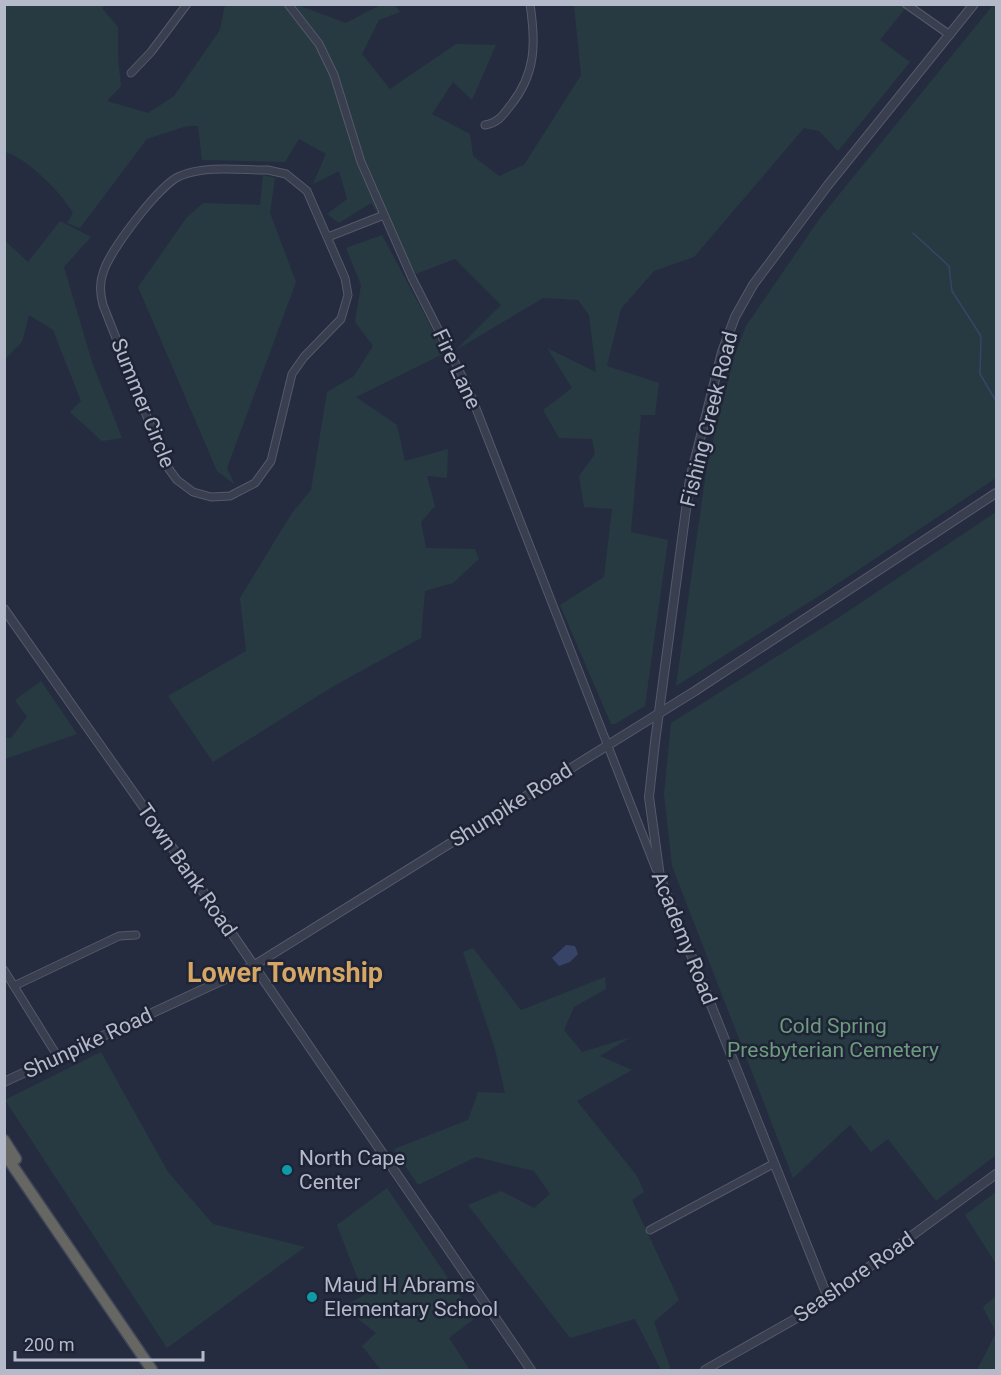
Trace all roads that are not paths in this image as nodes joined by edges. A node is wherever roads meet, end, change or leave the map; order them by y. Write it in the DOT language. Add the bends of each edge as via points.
graph roads {
  1 [pos="187,4"];
  2 [pos="288,4"];
  3 [pos="530,4"];
  4 [pos="906,4"];
  5 [pos="975,4"];
  6 [pos="950,35"];
  7 [pos="131,73"];
  8 [pos="485,125"];
  9 [pos="384,215"];
  10 [pos="328,237"];
  11 [pos="996,493"];
  12 [pos="4,609"];
  13 [pos="658,714"];
  14 [pos="608,745"];
  15 [pos="660,877"];
  16 [pos="136,935"];
  17 [pos="253,966"];
  18 [pos="4,970"];
  19 [pos="14,986"];
  20 [pos="58,1057"];
  21 [pos="4,1082"];
  22 [pos="4,1140"];
  23 [pos="4,1153"];
  24 [pos="773,1164"];
  25 [pos="996,1174"];
  26 [pos="651,1230"];
  27 [pos="63,1240"];
  28 [pos="828,1298"];
  29 [pos="152,1371"];
  30 [pos="531,1371"];
  31 [pos="705,1371"];
  1 -- 7 [label="street"];
  2 -- 9 [label="street, Fire Lane" via="327,59 361,162"];
  3 -- 8 [label="street" via="535,48 531,72 501,118"];
  4 -- 6 [label="street"];
  5 -- 6 [label="street, Fishing Creek Road"];
  6 -- 13 [label="street, Fishing Creek Road" via="828,185 753,285 732,325 690,479"];
  9 -- 10 [label="street"];
  9 -- 14 [label="street, Fire Lane" via="468,388"];
  10 -- 10 [label="street, Summer Circle" via="347,286 347,303 336,326 292,374 267,470 248,489 230,496 211,497 193,492 166,465 103,305 100,287 107,262 163,186 196,171 268,170 286,174 307,191"];
  11 -- 13 [label="street, Shunpike Road"];
  12 -- 17 [label="street, Town Bank Road"];
  13 -- 14 [label="street, Shunpike Road"];
  13 -- 15 [label="street, Fishing Creek Road" via="649,797"];
  14 -- 15 [label="street, Academy Road"];
  14 -- 17 [label="street, Shunpike Road"];
  15 -- 24 [label="street, Academy Road"];
  16 -- 19 [label="street" via="119,936"];
  17 -- 20 [label="street, Shunpike Road"];
  17 -- 30 [label="street, Town Bank Road"];
  18 -- 19 [label="street"];
  19 -- 20 [label="street"];
  20 -- 21 [label="street, Shunpike Road"];
  22 -- 27 [label="highway"];
  23 -- 27 [label="highway"];
  24 -- 26 [label="street"];
  24 -- 28 [label="street, Academy Road"];
  25 -- 28 [label="street, Seashore Road"];
  27 -- 29 [label="highway"];
  28 -- 31 [label="street, Seashore Road"];
}
